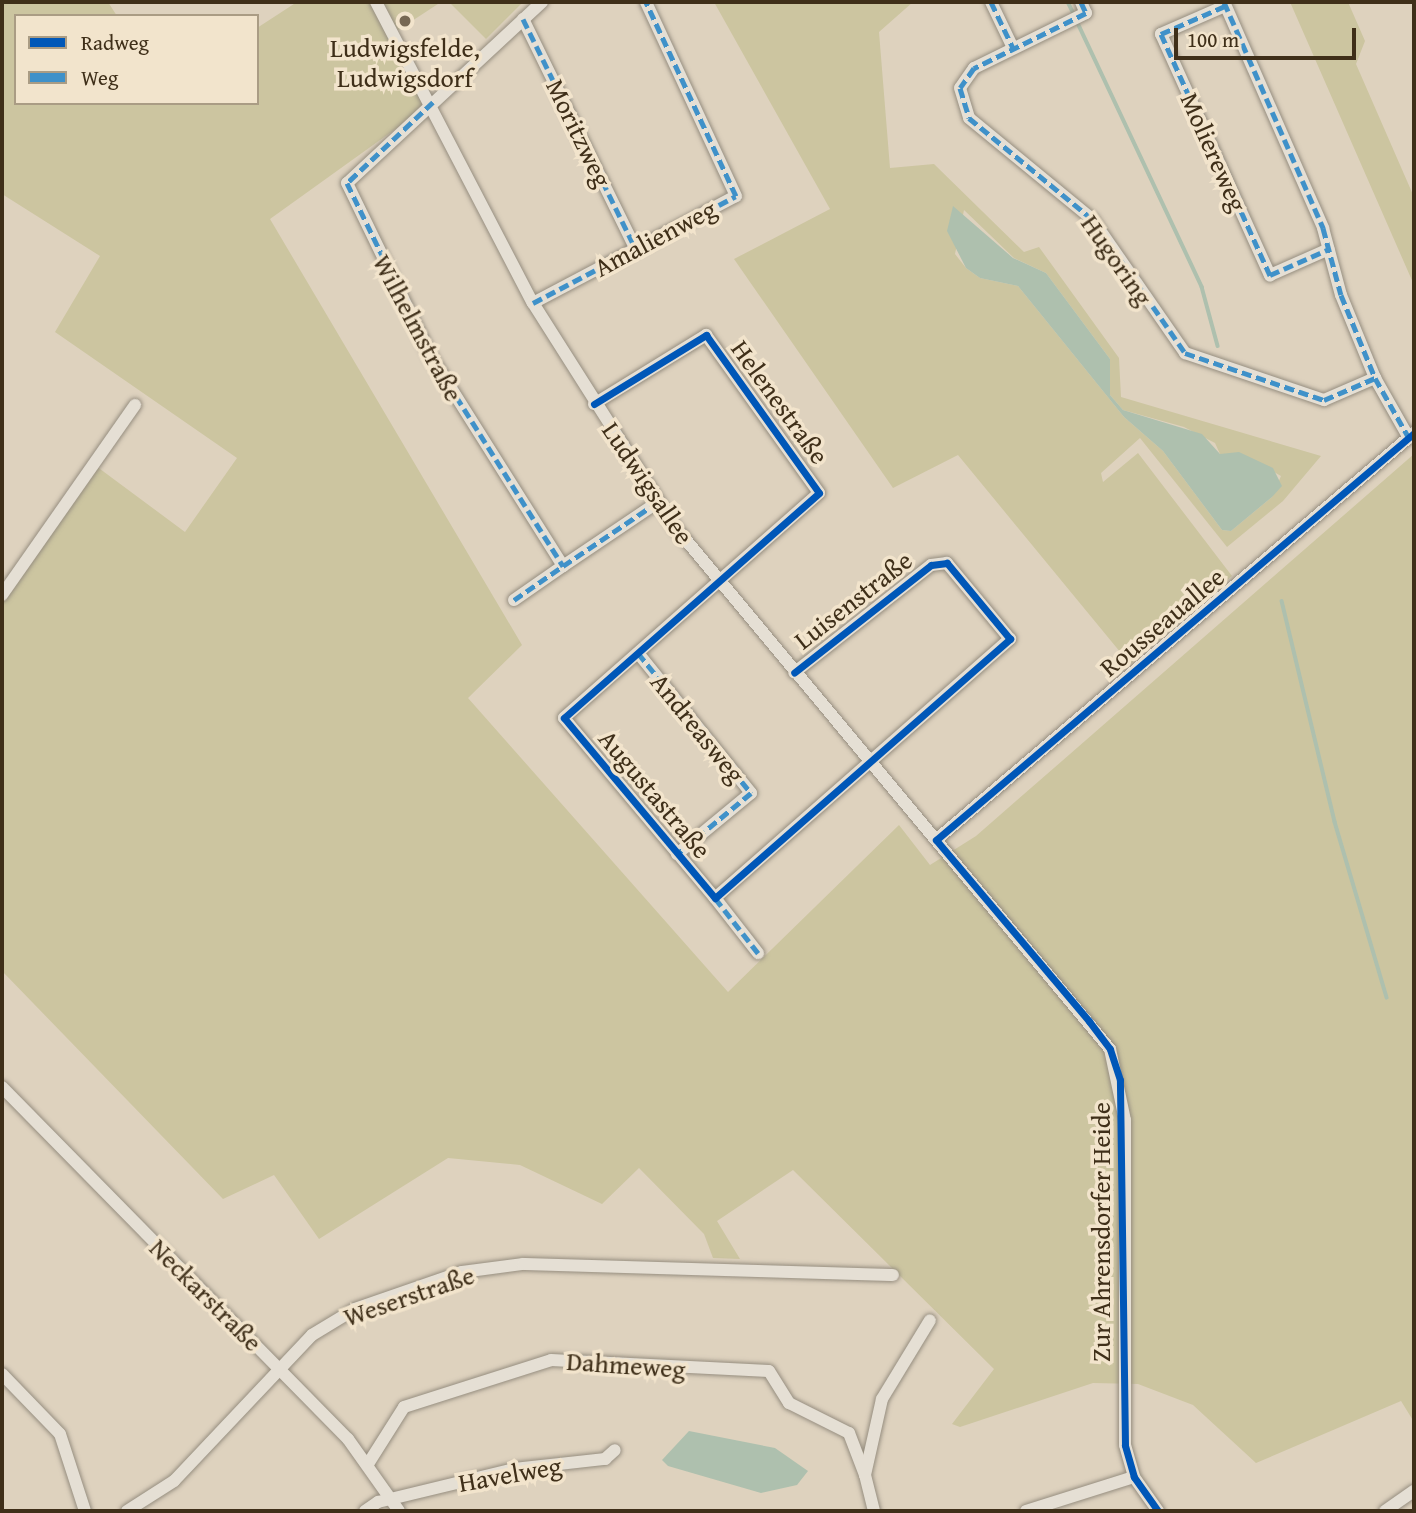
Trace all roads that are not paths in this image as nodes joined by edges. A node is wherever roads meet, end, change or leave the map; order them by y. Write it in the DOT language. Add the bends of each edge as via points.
graph roads {
  1 [pos="376,2"];
  2 [pos="542,2"];
  3 [pos="646,2"];
  4 [pos="992,2"];
  5 [pos="1081,2"];
  6 [pos="1224,4"];
  7 [pos="523,19"];
  8 [pos="1013,48"];
  9 [pos="433,102"];
  10 [pos="635,248"];
  11 [pos="1329,249"];
  12 [pos="533,303"];
  13 [pos="1375,378"];
  14 [pos="594,404"];
  15 [pos="135,405"];
  16 [pos="1412,435"];
  17 [pos="658,502"];
  18 [pos="563,566"];
  19 [pos="719,580"];
  20 [pos="2,594"];
  21 [pos="514,600"];
  22 [pos="638,653"];
  23 [pos="793,673"];
  24 [pos="868,763"];
  25 [pos="936,840"];
  26 [pos="677,854"];
  27 [pos="715,898"];
  28 [pos="758,953"];
  29 [pos="2,1087"];
  30 [pos="893,1275"];
  31 [pos="930,1320"];
  32 [pos="276,1365"];
  33 [pos="2,1374"];
  34 [pos="615,1450"];
  35 [pos="368,1464"];
  36 [pos="865,1475"];
  37 [pos="1134,1477"];
  38 [pos="1414,1491"];
  39 [pos="393,1499"];
  40 [pos="85,1511"];
  41 [pos="127,1511"];
  42 [pos="365,1511"];
  43 [pos="399,1511"];
  44 [pos="874,1511"];
  45 [pos="1026,1511"];
  46 [pos="1158,1511"];
  47 [pos="1385,1511"];
  1 -- 9 [label="street, Ludwigsallee"];
  2 -- 7 [label="street"];
  3 -- 10 [label="street, Amalienweg" via="736,196"];
  4 -- 8 [label="street"];
  5 -- 8 [label="street, Hugoring" via="1086,13"];
  6 -- 11 [label="street"];
  6 -- 11 [label="street, Moliereweg" via="1161,34 1270,275"];
  7 -- 9 [label="street"];
  7 -- 10 [label="street, Moritzweg"];
  8 -- 13 [label="street, Hugoring" via="965,77 962,108 1093,220 1185,353 1324,400"];
  9 -- 12 [label="street, Ludwigsallee"];
  9 -- 18 [label="street, Wilhelmstraße" via="347,183 432,358"];
  10 -- 12 [label="street, Amalienweg"];
  11 -- 13 [label="street"];
  12 -- 14 [label="street, Ludwigsallee"];
  13 -- 16 [label="street"];
  14 -- 17 [label="street, Ludwigsallee"];
  14 -- 19 [label="street, Helenestraße" via="706,335 819,494"];
  15 -- 20 [label="street"];
  16 -- 25 [label="street, Rousseauallee"];
  17 -- 18 [label="street"];
  17 -- 19 [label="street, Ludwigsallee"];
  18 -- 21 [label="street"];
  19 -- 22 [label="street, Augustastraße"];
  19 -- 23 [label="street, Ludwigsallee"];
  22 -- 26 [label="street, Augustastraße" via="565,718"];
  22 -- 26 [label="street, Andreasweg" via="751,793"];
  23 -- 24 [label="street, Ludwigsallee"];
  23 -- 24 [label="street, Luisenstraße" via="931,565 947,563 1010,639"];
  24 -- 25 [label="street, Ludwigsallee"];
  24 -- 27 [label="street, Augustastraße"];
  25 -- 37 [label="street, Zur Ahrensdorfer Heide" via="1089,1021 1110,1049 1120,1080 1123,1415"];
  26 -- 27 [label="street, Augustastraße"];
  27 -- 28 [label="street, Augustastraße"];
  29 -- 32 [label="street, Neckarstraße"];
  30 -- 32 [label="street, Weserstraße" via="523,1264 462,1272 355,1309"];
  31 -- 36 [label="street" via="887,1387"];
  32 -- 35 [label="street, Neckarstraße"];
  32 -- 41 [label="street, Weserstraße" via="174,1481"];
  33 -- 40 [label="street" via="60,1434"];
  34 -- 39 [label="street, Havelweg" via="605,1459 514,1469"];
  35 -- 36 [label="street, Dahmeweg" via="404,1407 551,1360 769,1371 789,1403 849,1433"];
  35 -- 39 [label="street, Neckarstraße"];
  36 -- 44 [label="street"];
  37 -- 45 [label="street"];
  37 -- 46 [label="street, Zur Ahrensdorfer Heide"];
  38 -- 47 [label="street"];
  39 -- 42 [label="street, Havelweg"];
  39 -- 43 [label="street, Neckarstraße"];
}
